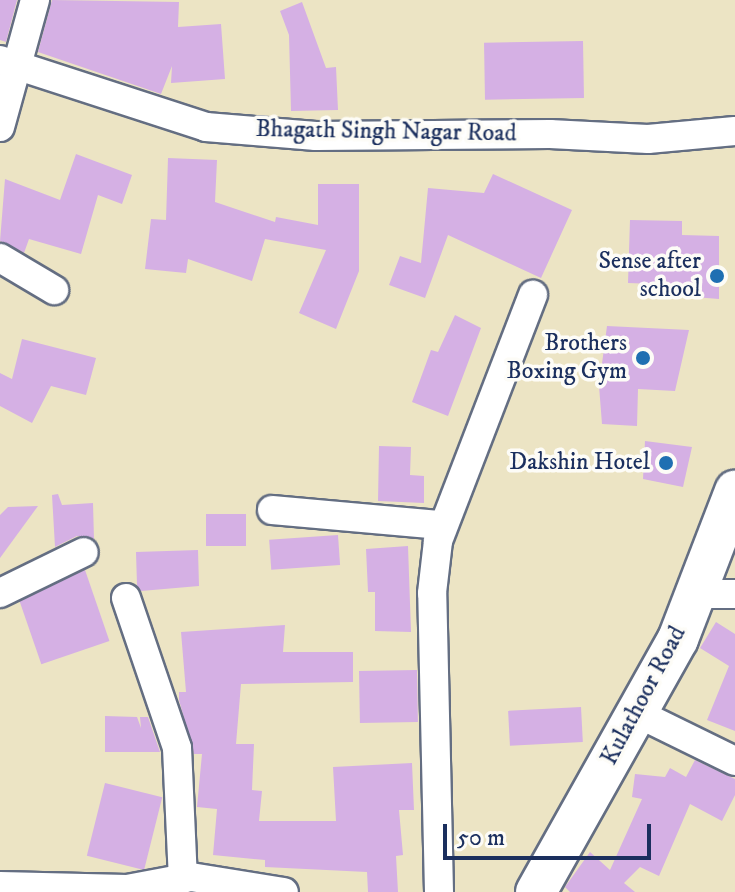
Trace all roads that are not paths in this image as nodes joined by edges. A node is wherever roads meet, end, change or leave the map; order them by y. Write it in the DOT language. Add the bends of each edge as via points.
graph roads {
  1 [pos="35,0"];
  2 [pos="8,64"];
  3 [pos="0,127"];
  4 [pos="735,131"];
  5 [pos="0,258"];
  6 [pos="54,290"];
  7 [pos="533,295"];
  8 [pos="735,491"];
  9 [pos="272,510"];
  10 [pos="441,525"];
  11 [pos="84,552"];
  12 [pos="0,593"];
  13 [pos="692,594"];
  14 [pos="735,594"];
  15 [pos="126,598"];
  16 [pos="637,713"];
  17 [pos="735,761"];
  18 [pos="183,879"];
  19 [pos="0,886"];
  20 [pos="284,892"];
  21 [pos="439,892"];
  22 [pos="536,892"];
  1 -- 2 [label="street"];
  2 -- 3 [label="street"];
  2 -- 4 [label="street, Bhagath Singh Nagar Road" via="206,127 316,136 550,134 648,139"];
  5 -- 6 [label="street"];
  7 -- 10 [label="street"];
  8 -- 13 [label="main road, Kulathoor Road"];
  9 -- 10 [label="street"];
  10 -- 21 [label="street" via="432,593"];
  11 -- 12 [label="street"];
  13 -- 14 [label="street"];
  13 -- 16 [label="main road, Kulathoor Road" via="678,639"];
  15 -- 18 [label="street" via="177,748"];
  16 -- 17 [label="street"];
  16 -- 22 [label="main road, Kulathoor Road"];
  18 -- 19 [label="street" via="127,889"];
  18 -- 20 [label="street"];
}
